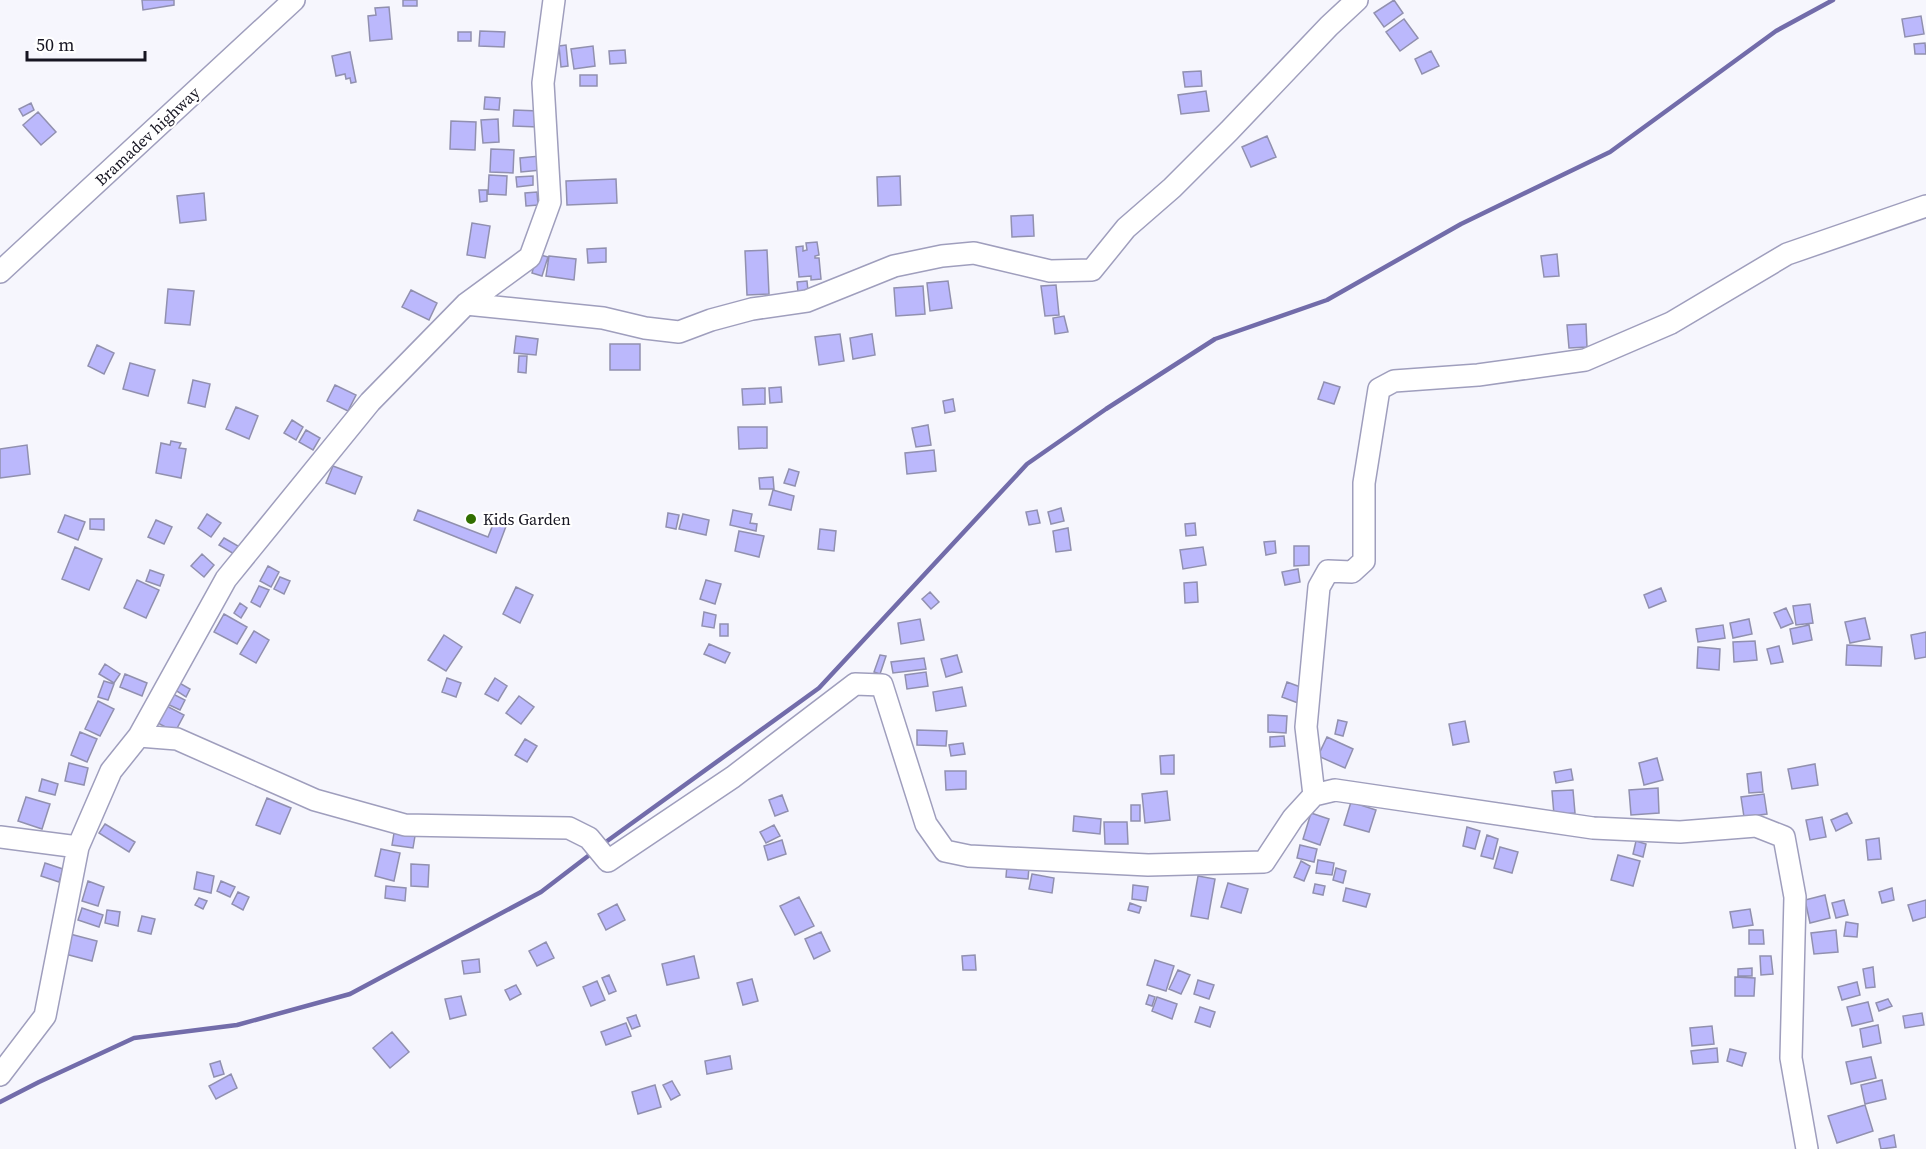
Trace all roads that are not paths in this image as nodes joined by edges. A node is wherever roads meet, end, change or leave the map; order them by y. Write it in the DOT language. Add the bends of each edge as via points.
graph roads {
  1 [pos="294,0"];
  2 [pos="554,0"];
  3 [pos="1357,0"];
  4 [pos="1926,206"];
  5 [pos="0,272"];
  6 [pos="465,304"];
  7 [pos="139,736"];
  8 [pos="1314,795"];
  9 [pos="0,837"];
  10 [pos="78,847"];
  11 [pos="0,1075"];
  12 [pos="1807,1149"];
  1 -- 5 [label="street, Bramadev highway"];
  2 -- 6 [label="street" via="543,83 550,202 530,257"];
  3 -- 6 [label="street" via="1172,188 1126,228 1092,270 1050,271 974,253 942,256 894,266 807,301 752,309 679,332 603,318"];
  4 -- 8 [label="street" via="1787,254 1671,323 1585,360 1478,375 1394,381 1379,389 1364,483 1364,561 1352,572 1328,571 1319,587 1306,727"];
  6 -- 7 [label="street" via="370,402 226,579"];
  7 -- 8 [label="street" via="177,739 315,800 405,825 569,828 589,838 608,861 734,777 855,684 882,685 926,824 945,851 969,856 1148,864 1264,862 1293,818"];
  7 -- 10 [label="street" via="111,771"];
  8 -- 12 [label="street" via="1335,790 1593,828 1680,832 1756,826 1784,837 1795,897 1791,1058"];
  9 -- 10 [label="street"];
  10 -- 11 [label="street" via="45,1016"];
}
